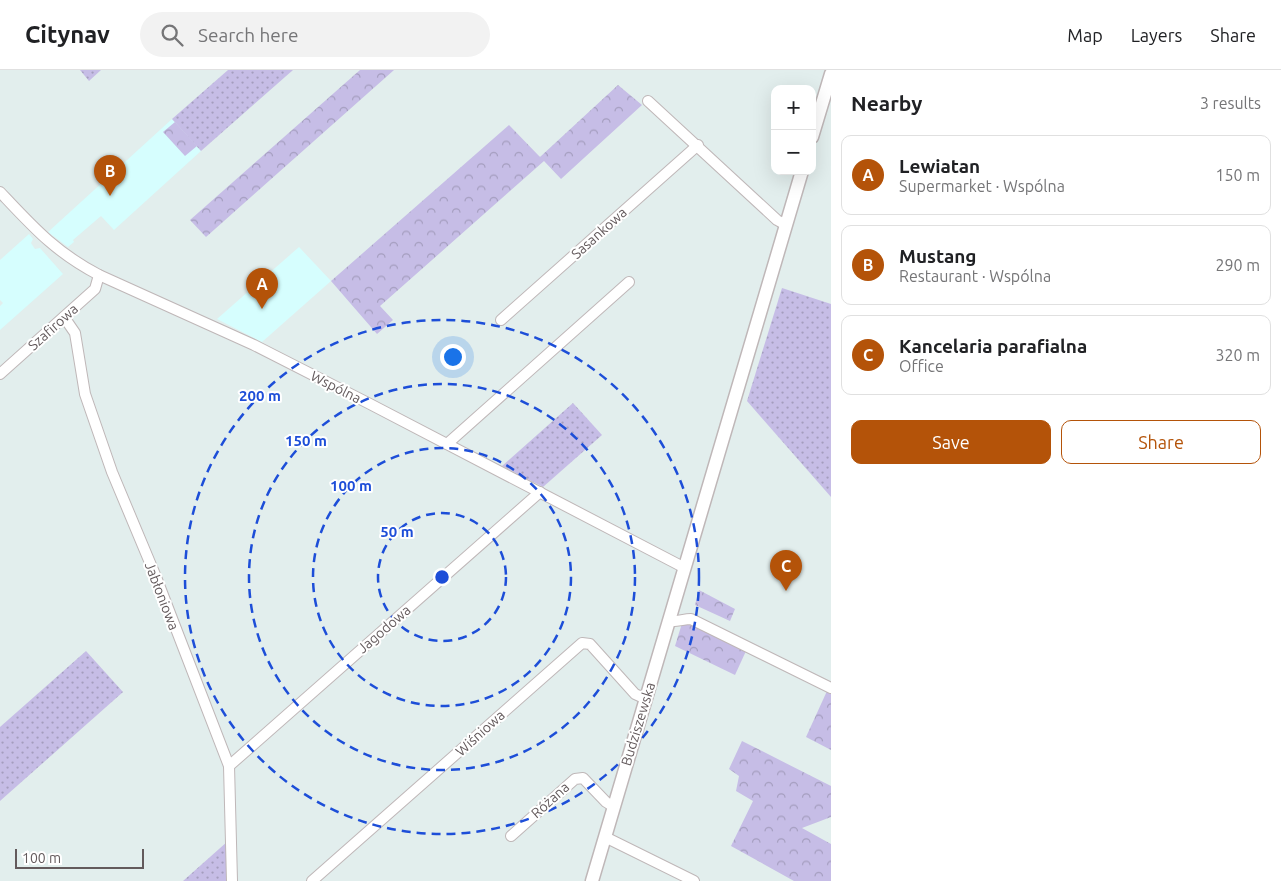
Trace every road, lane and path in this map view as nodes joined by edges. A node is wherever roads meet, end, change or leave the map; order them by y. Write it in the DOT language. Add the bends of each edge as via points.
graph roads {
  1 [pos="831,74"];
  2 [pos="648,101"];
  3 [pos="814,130"];
  4 [pos="698,145"];
  5 [pos="801,175"];
  6 [pos="0,192"];
  7 [pos="786,225"];
  8 [pos="99,275"];
  9 [pos="629,282"];
  10 [pos="64,317"];
  11 [pos="501,320"];
  12 [pos="0,374"];
  13 [pos="447,444"];
  14 [pos="540,492"];
  15 [pos="685,568"];
  16 [pos="669,620"];
  17 [pos="831,688"];
  18 [pos="646,699"];
  19 [pos="229,766"];
  20 [pos="614,807"];
  21 [pos="511,836"];
  22 [pos="605,837"];
  23 [pos="232,881"];
  24 [pos="312,881"];
  25 [pos="592,881"];
  26 [pos="694,881"];
  1 -- 3 [label="street"];
  2 -- 4 [label="street"];
  4 -- 7 [label="street"];
  4 -- 11 [label="street, Sasankowa"];
  5 -- 7 [label="street, Budziszewska"];
  6 -- 8 [label="street, Wspólna" via="57,250"];
  7 -- 15 [label="street, Budziszewska"];
  8 -- 10 [label="street, Szafirowa" via="95,289"];
  8 -- 13 [label="street, Wspólna" via="247,341"];
  9 -- 13 [label="street"];
  10 -- 12 [label="street, Szafirowa"];
  10 -- 19 [label="street, Jabłoniowa" via="75,333 85,394 112,472"];
  13 -- 14 [label="street, Wspólna"];
  14 -- 15 [label="street, Wspólna"];
  14 -- 19 [label="street, Jagodowa"];
  15 -- 16 [label="street, Budziszewska"];
  16 -- 17 [label="street" via="691,619"];
  16 -- 18 [label="street, Budziszewska"];
  18 -- 20 [label="street, Budziszewska"];
  18 -- 24 [label="street, Wiśniowa" via="635,694 590,644 582,643"];
  19 -- 23 [label="street, Jabłoniowa"];
  20 -- 21 [label="street, Różana" via="583,778 574,779"];
  20 -- 22 [label="street, Budziszewska"];
  22 -- 25 [label="street, Budziszewska"];
  22 -- 26 [label="street"];
}
